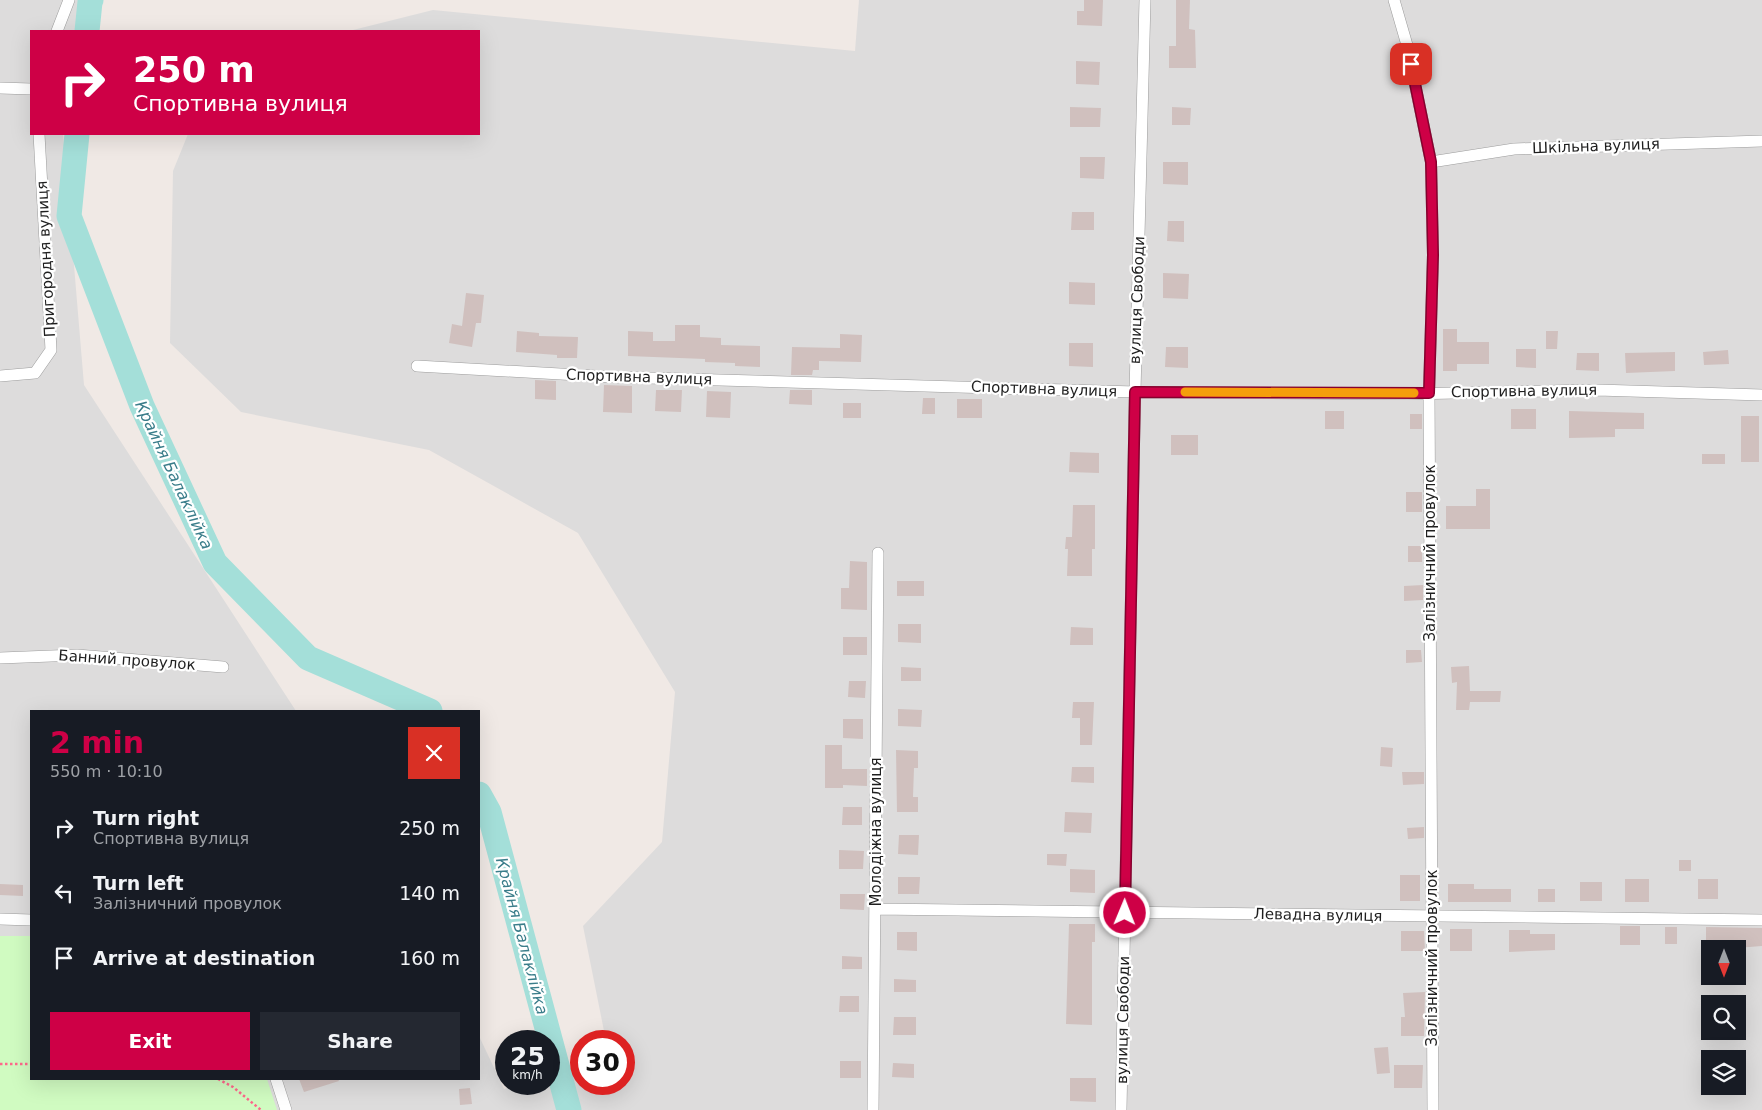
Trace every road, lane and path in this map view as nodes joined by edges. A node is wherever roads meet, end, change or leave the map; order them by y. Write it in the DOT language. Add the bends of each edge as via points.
graph roads {
  1 [pos="69,0"];
  2 [pos="1145,0"];
  3 [pos="1394,0"];
  4 [pos="57,30"];
  5 [pos="0,88"];
  6 [pos="30,89"];
  7 [pos="38,135"];
  8 [pos="1762,141"];
  9 [pos="1431,162"];
  10 [pos="417,366"];
  11 [pos="0,376"];
  12 [pos="1135,392"];
  13 [pos="1429,393"];
  14 [pos="1762,395"];
  15 [pos="878,553"];
  16 [pos="0,658"];
  17 [pos="224,667"];
  18 [pos="875,909"];
  19 [pos="1125,913"];
  20 [pos="1432,917"];
  21 [pos="0,919"];
  22 [pos="30,920"];
  23 [pos="1762,920"];
  24 [pos="0,1064"];
  25 [pos="30,1064"];
  26 [pos="220,1080"];
  27 [pos="276,1080"];
  28 [pos="261,1110"];
  29 [pos="286,1110"];
  30 [pos="873,1110"];
  31 [pos="1121,1110"];
  32 [pos="1433,1110"];
  1 -- 4 [label="street"];
  2 -- 12 [label="street, вулиця Свободи"];
  3 -- 9 [label="street, Залізничний провулок" via="1407,45"];
  5 -- 6 [label="street"];
  7 -- 11 [label="street, Пригородня вулиця" via="51,350 35,374"];
  8 -- 9 [label="street, Шкільна вулиця" via="1514,149"];
  9 -- 13 [label="street, Залізничний провулок" via="1433,255"];
  10 -- 12 [label="street, Спортивна вулиця" via="613,377"];
  12 -- 13 [label="street, Спортивна вулиця"];
  12 -- 19 [label="street, вулиця Свободи"];
  13 -- 14 [label="street, Спортивна вулиця" via="1597,390"];
  13 -- 20 [label="street, Залізничний провулок"];
  15 -- 18 [label="street, Молодіжна вулиця"];
  16 -- 17 [label="street, Банний провулок" via="77,655"];
  18 -- 19 [label="street, Левадна вулиця"];
  18 -- 30 [label="street, Молодіжна вулиця"];
  19 -- 20 [label="street, Левадна вулиця"];
  19 -- 31 [label="street, вулиця Свободи"];
  20 -- 23 [label="street, Левадна вулиця"];
  20 -- 32 [label="street, Залізничний провулок"];
  21 -- 22 [label="street"];
  24 -- 25 [label="path"];
  26 -- 28 [label="path"];
  27 -- 29 [label="street"];
}
